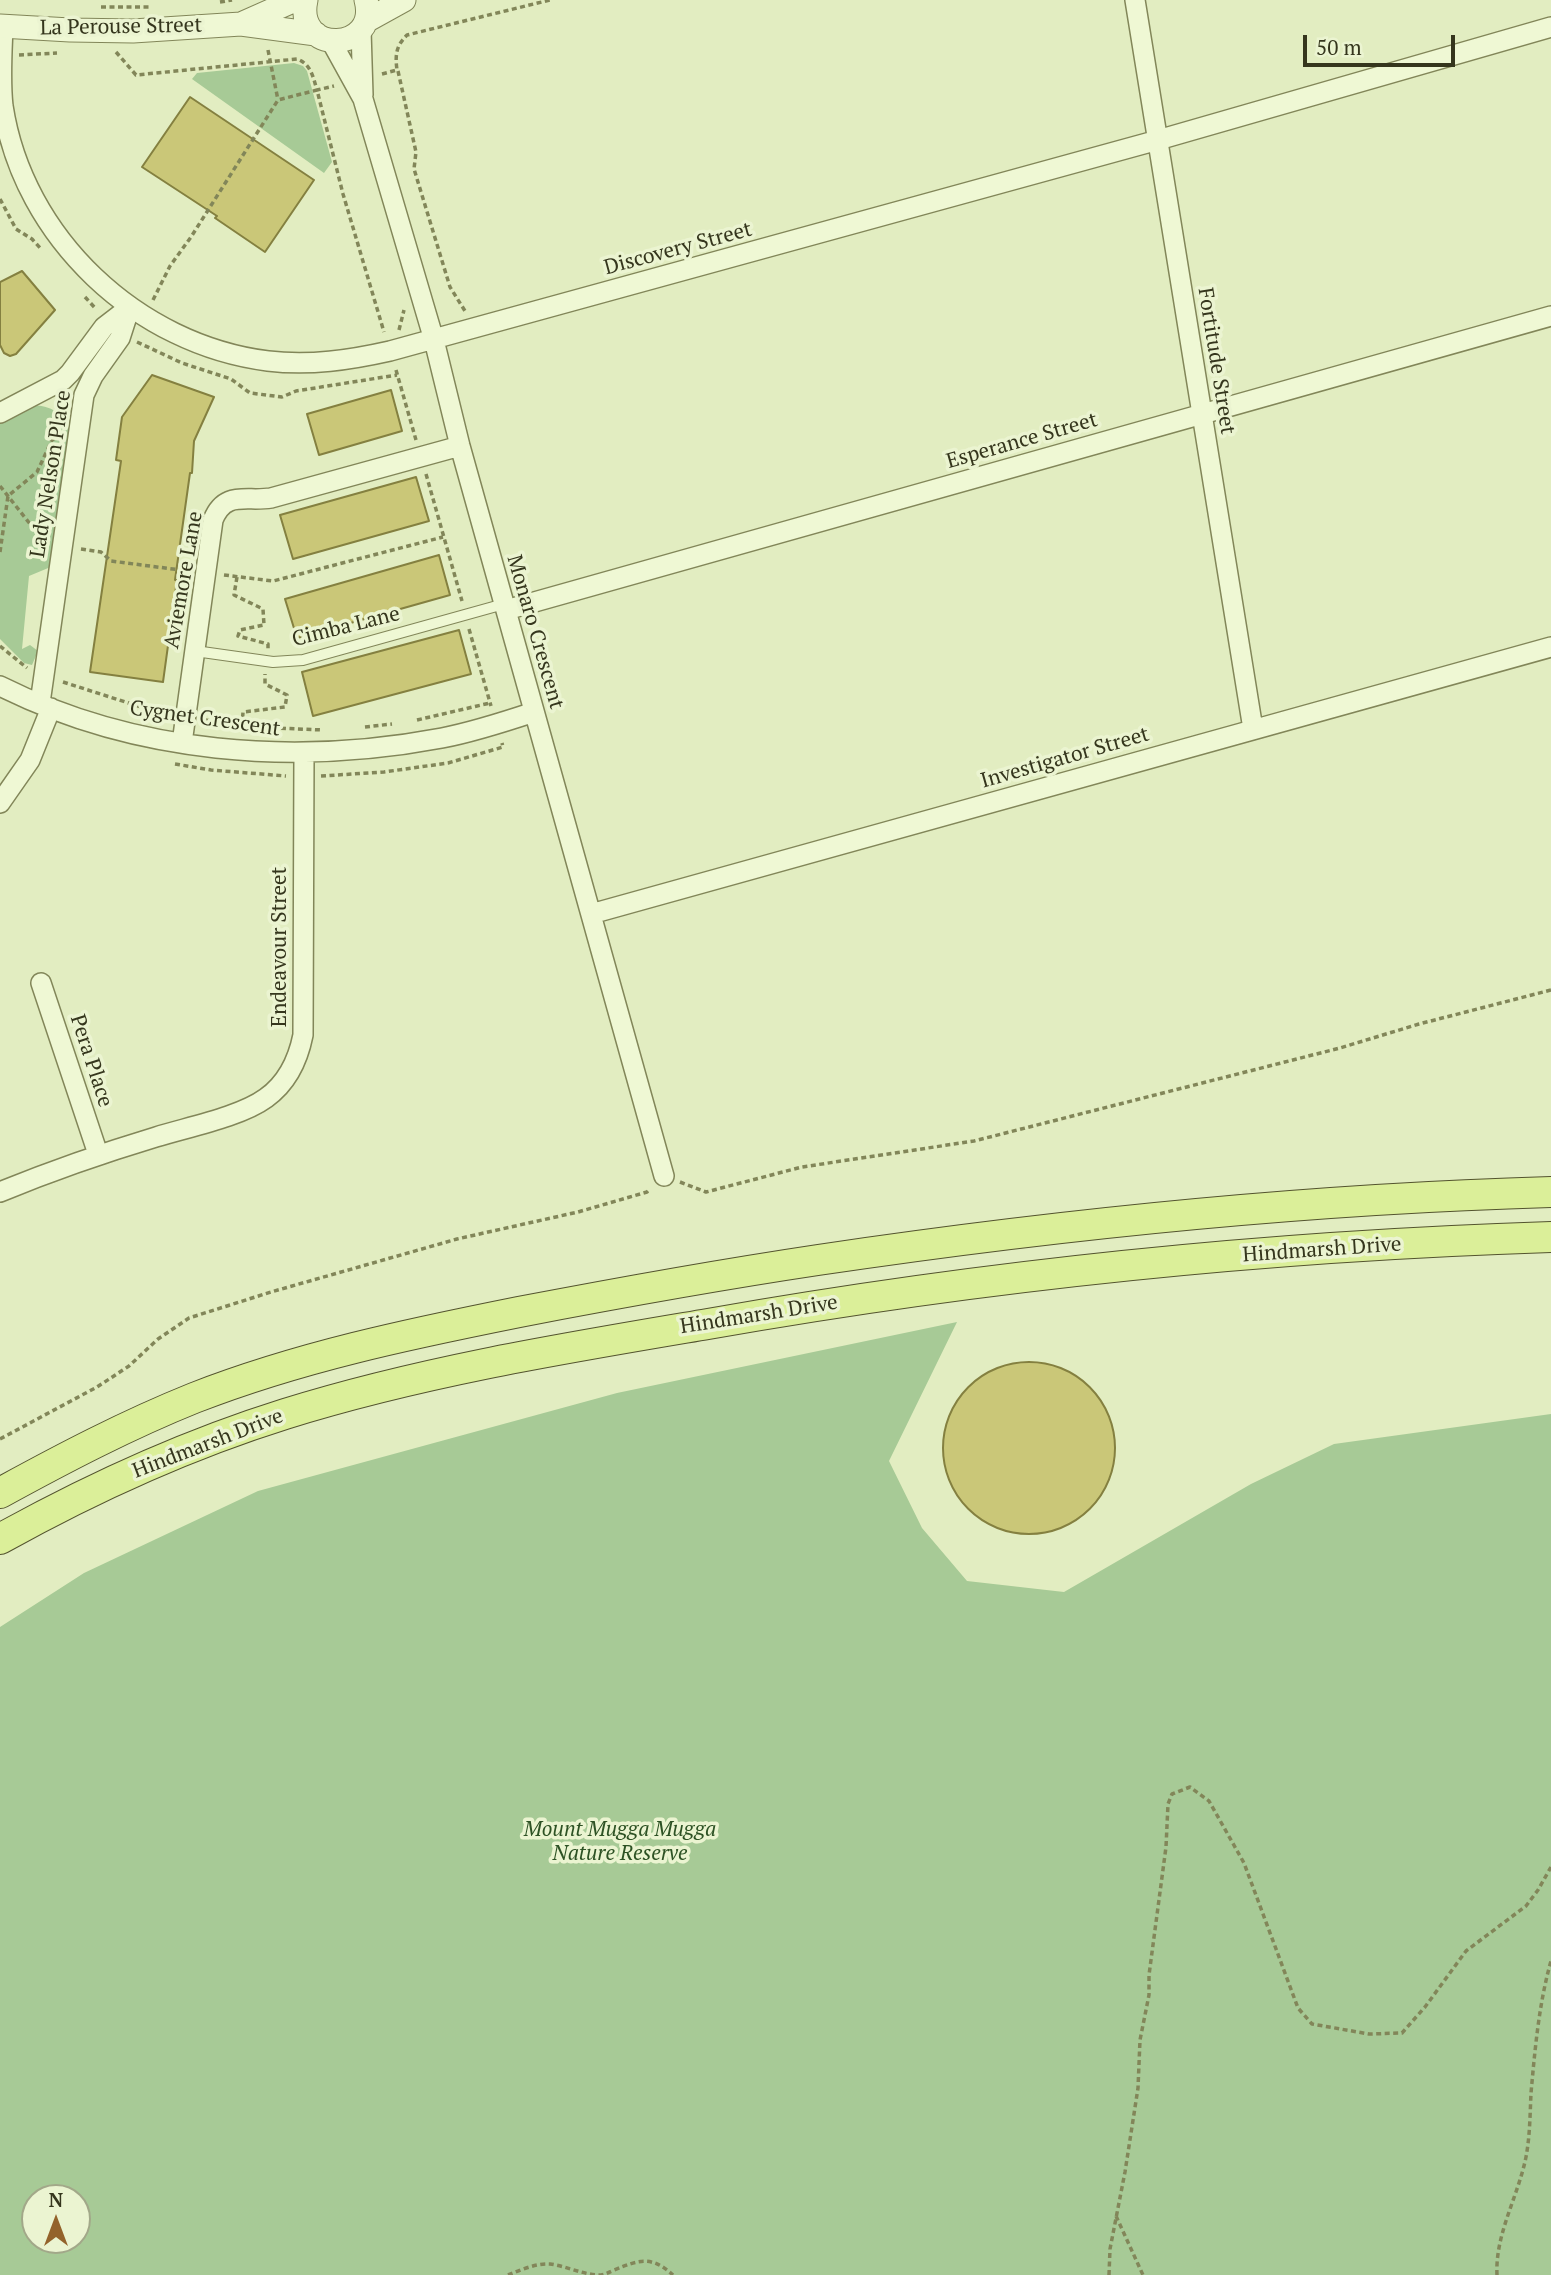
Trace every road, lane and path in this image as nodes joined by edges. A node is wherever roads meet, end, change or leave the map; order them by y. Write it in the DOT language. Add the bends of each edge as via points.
graph roads {
  1 [pos="232,0"];
  2 [pos="295,0"];
  3 [pos="306,0"];
  4 [pos="404,0"];
  5 [pos="550,0"];
  6 [pos="1135,0"];
  7 [pos="211,4"];
  8 [pos="160,6"];
  9 [pos="94,7"];
  10 [pos="364,17"];
  11 [pos="241,24"];
  12 [pos="2,26"];
  13 [pos="1551,27"];
  14 [pos="323,37"];
  15 [pos="114,50"];
  16 [pos="24,54"];
  17 [pos="20,60"];
  18 [pos="397,70"];
  19 [pos="358,80"];
  20 [pos="317,90"];
  21 [pos="5,135"];
  22 [pos="1157,140"];
  23 [pos="107,289"];
  24 [pos="150,304"];
  25 [pos="423,306"];
  26 [pos="130,307"];
  27 [pos="87,316"];
  28 [pos="1551,316"];
  29 [pos="472,329"];
  30 [pos="434,340"];
  31 [pos="388,345"];
  32 [pos="0,413"];
  33 [pos="1202,413"];
  34 [pos="77,439"];
  35 [pos="460,446"];
  36 [pos="421,457"];
  37 [pos="0,486"];
  38 [pos="8,496"];
  39 [pos="443,537"];
  40 [pos="75,546"];
  41 [pos="0,552"];
  42 [pos="206,573"];
  43 [pos="505,607"];
  44 [pos="465,615"];
  45 [pos="0,646"];
  46 [pos="1551,647"];
  47 [pos="195,651"];
  48 [pos="44,675"];
  49 [pos="0,685"];
  50 [pos="490,703"];
  51 [pos="45,706"];
  52 [pos="534,712"];
  53 [pos="186,716"];
  54 [pos="409,722"];
  55 [pos="396,723"];
  56 [pos="497,725"];
  57 [pos="358,727"];
  58 [pos="1253,729"];
  59 [pos="332,730"];
  60 [pos="182,743"];
  61 [pos="503,747"];
  62 [pos="304,753"];
  63 [pos="0,803"];
  64 [pos="591,914"];
  65 [pos="41,983"];
  66 [pos="1551,990"];
  67 [pos="98,1154"];
  68 [pos="664,1176"];
  69 [pos="0,1192"];
  70 [pos="1551,1192"];
  71 [pos="1551,1237"];
  72 [pos="0,1439"];
  73 [pos="0,1493"];
  74 [pos="0,1539"];
  75 [pos="1551,1867"];
  76 [pos="1551,1961"];
  77 [pos="1116,2216"];
  78 [pos="508,2275"];
  79 [pos="673,2275"];
  80 [pos="1109,2275"];
  81 [pos="1143,2275"];
  82 [pos="1497,2275"];
  1 -- 7 [label="path"];
  2 -- 11 [label="street, La Perouse Street"];
  3 -- 14 [label="street" via="307,20"];
  4 -- 10 [label="street"];
  5 -- 18 [label="path" via="407,35 395,57"];
  6 -- 22 [label="street, Fortitude Street"];
  8 -- 9 [label="path"];
  10 -- 14 [label="street" via="345,40"];
  10 -- 19 [label="street, Monaro Crescent"];
  11 -- 12 [label="street, La Perouse Street" via="133,31"];
  11 -- 14 [label="street, La Perouse Street"];
  12 -- 21 [label="street, Discovery Street"];
  13 -- 22 [label="street, Discovery Street"];
  14 -- 19 [label="street, Monaro Crescent"];
  15 -- 20 [label="path" via="136,75 297,59 310,68"];
  16 -- 17 [label="path"];
  18 -- 19 [label="path"];
  18 -- 29 [label="path" via="416,152 414,169 450,287"];
  19 -- 20 [label="path"];
  19 -- 25 [label="street, Monaro Crescent"];
  20 -- 24 [label="path" via="278,100"];
  20 -- 31 [label="path"];
  21 -- 23 [label="street, Discovery Street" via="45,217 74,257"];
  22 -- 29 [label="street, Discovery Street"];
  22 -- 33 [label="street, Fortitude Street"];
  23 -- 26 [label="street, Discovery Street"];
  23 -- 27 [label="path"];
  25 -- 30 [label="street, Monaro Crescent"];
  25 -- 31 [label="path" via="405,309"];
  26 -- 31 [label="street, Discovery Street" via="193,342 250,358 289,363 350,360"];
  26 -- 32 [label="street, Lady Nelson Place" via="104,327 62,380"];
  26 -- 34 [label="street, Lady Nelson Place" via="120,338 88,385"];
  28 -- 33 [label="street, Esperance Street"];
  29 -- 30 [label="street, Discovery Street"];
  30 -- 31 [label="street, Discovery Street"];
  30 -- 35 [label="street, Monaro Crescent"];
  31 -- 36 [label="path"];
  33 -- 43 [label="street, Esperance Street"];
  33 -- 58 [label="street, Fortitude Street"];
  34 -- 38 [label="path" via="54,438 37,472"];
  34 -- 40 [label="street, Lady Nelson Place"];
  35 -- 36 [label="street, Aviemore Lane"];
  35 -- 43 [label="street, Monaro Crescent"];
  36 -- 39 [label="path"];
  36 -- 42 [label="street, Aviemore Lane" via="271,498 223,503 213,520"];
  37 -- 38 [label="path"];
  38 -- 40 [label="path" via="44,541"];
  38 -- 41 [label="path"];
  39 -- 42 [label="path" via="273,581"];
  39 -- 44 [label="path"];
  40 -- 42 [label="path" via="101,552 111,561"];
  40 -- 48 [label="street, Lady Nelson Place"];
  42 -- 47 [label="street, Aviemore Lane"];
  43 -- 44 [label="lane, Cimba Lane"];
  43 -- 52 [label="street, Monaro Crescent"];
  44 -- 47 [label="lane, Cimba Lane" via="293,661"];
  44 -- 50 [label="path"];
  45 -- 48 [label="path" via="23,667"];
  46 -- 58 [label="street, Investigator Street"];
  47 -- 53 [label="street, Aviemore Lane"];
  48 -- 51 [label="street, Lady Nelson Place"];
  48 -- 53 [label="path" via="138,706"];
  49 -- 51 [label="street, Cygnet Crescent"];
  50 -- 54 [label="path"];
  50 -- 56 [label="path"];
  51 -- 60 [label="street, Cygnet Crescent" via="115,730"];
  51 -- 63 [label="street, Lady Nelson Place" via="30,760"];
  52 -- 56 [label="street, Cygnet Crescent"];
  52 -- 64 [label="street, Monaro Crescent"];
  53 -- 59 [label="path" via="251,727"];
  53 -- 60 [label="street, Aviemore Lane"];
  55 -- 57 [label="path"];
  56 -- 61 [label="path"];
  56 -- 62 [label="street, Cygnet Crescent" via="397,746"];
  58 -- 64 [label="street, Investigator Street"];
  60 -- 62 [label="street, Cygnet Crescent"];
  62 -- 67 [label="street, Endeavour Street" via="303,1035 292,1069 278,1088 256,1104"];
  64 -- 68 [label="street, Monaro Crescent"];
  65 -- 67 [label="street, Pera Place"];
  66 -- 68 [label="path" via="974,1141 802,1167 706,1192"];
  67 -- 69 [label="street, Endeavour Street"];
  68 -- 72 [label="path" via="647,1192 457,1239 188,1318 97,1387"];
  70 -- 73 [label="main road" via="1292,1207 1001,1235 765,1268 541,1308 360,1346 233,1384 114,1432"];
  71 -- 74 [label="main road, Hindmarsh Drive" via="1102,1268 877,1296 585,1345 396,1384 282,1415 156,1463"];
  75 -- 77 [label="path" via="1526,1906 1466,1951 1402,2033 1351,2032 1312,2024 1298,2008 1244,1863 1209,1801 1190,1787 1172,1794 1140,2040 1138,2088"];
  76 -- 82 [label="path" via="1533,2067 1526,2154 1499,2242"];
  77 -- 80 [label="path"];
  77 -- 81 [label="path"];
  78 -- 79 [label="path" via="549,2264 603,2275 647,2260"];
}
